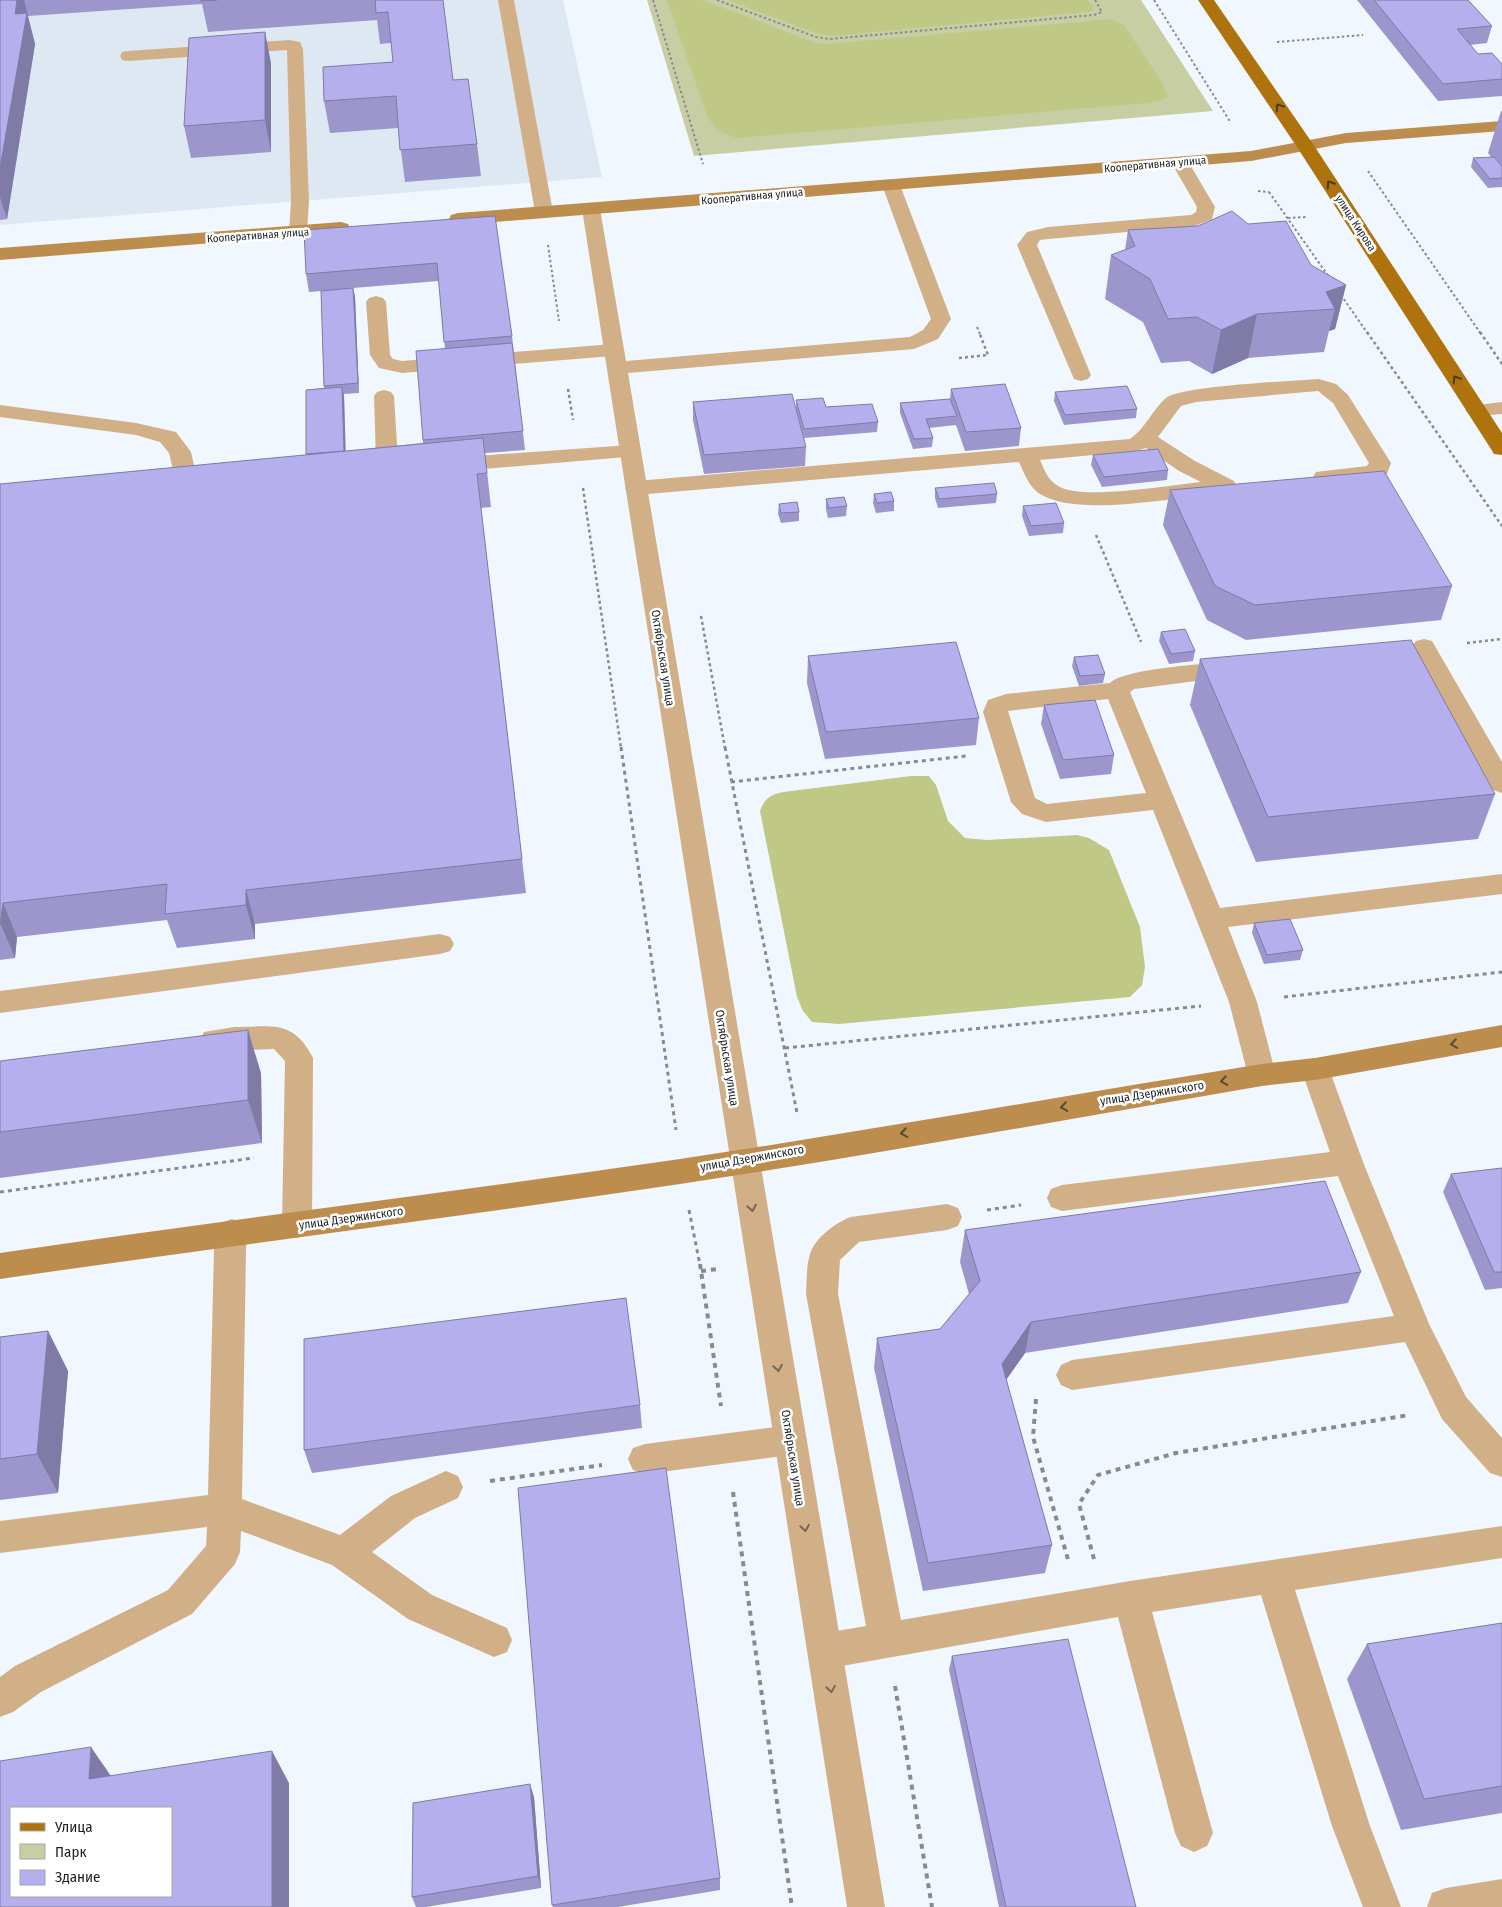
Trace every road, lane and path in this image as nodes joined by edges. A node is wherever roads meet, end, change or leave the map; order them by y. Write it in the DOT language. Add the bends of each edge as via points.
graph roads {
  1 [pos="506,0"];
  2 [pos="653,0"];
  3 [pos="717,0"];
  4 [pos="1095,0"];
  5 [pos="1154,0"];
  6 [pos="1206,0"];
  7 [pos="1363,35"];
  8 [pos="1276,42"];
  9 [pos="128,56"];
  10 [pos="1502,126"];
  11 [pos="1306,147"];
  12 [pos="1251,156"];
  13 [pos="1180,162"];
  14 [pos="892,185"];
  15 [pos="717,199"];
  16 [pos="591,209"];
  17 [pos="544,212"];
  18 [pos="436,221"];
  19 [pos="358,227"];
  20 [pos="298,232"];
  21 [pos="548,239"];
  22 [pos="0,254"];
  23 [pos="1333,283"];
  24 [pos="1338,291"];
  25 [pos="376,302"];
  26 [pos="563,354"];
  27 [pos="615,359"];
  28 [pos="1081,375"];
  29 [pos="384,396"];
  30 [pos="1502,408"];
  31 [pos="1476,410"];
  32 [pos="0,411"];
  33 [pos="1146,438"];
  34 [pos="1502,449"];
  35 [pos="630,451"];
  36 [pos="578,455"];
  37 [pos="1027,455"];
  38 [pos="1304,478"];
  39 [pos="636,488"];
  40 [pos="188,490"];
  41 [pos="1082,499"];
  42 [pos="1502,526"];
  43 [pos="1424,647"];
  44 [pos="1254,667"];
  45 [pos="1155,677"];
  46 [pos="1117,690"];
  47 [pos="1008,752"];
  48 [pos="731,782"];
  49 [pos="1502,784"];
  50 [pos="1162,800"];
  51 [pos="1502,884"];
  52 [pos="1211,919"];
  53 [pos="440,944"];
  54 [pos="1502,972"];
  55 [pos="0,1002"];
  56 [pos="1243,1002"];
  57 [pos="1502,1036"];
  58 [pos="185,1044"];
  59 [pos="785,1048"];
  60 [pos="1315,1069"];
  61 [pos="1262,1075"];
  62 [pos="299,1152"];
  63 [pos="743,1160"];
  64 [pos="1348,1162"];
  65 [pos="682,1171"];
  66 [pos="0,1192"];
  67 [pos="1062,1198"];
  68 [pos="947,1217"];
  69 [pos="297,1225"];
  70 [pos="232,1232"];
  71 [pos="0,1266"];
  72 [pos="1414,1327"];
  73 [pos="1072,1374"];
  74 [pos="1454,1408"];
  75 [pos="790,1440"];
  76 [pos="727,1449"];
  77 [pos="645,1459"];
  78 [pos="1502,1462"];
  79 [pos="446,1487"];
  80 [pos="225,1509"];
  81 [pos="0,1537"];
  82 [pos="1502,1542"];
  83 [pos="344,1553"];
  84 [pos="1273,1578"];
  85 [pos="1105,1602"];
  86 [pos="494,1640"];
  87 [pos="888,1641"];
  88 [pos="825,1651"];
  89 [pos="0,1699"];
  90 [pos="1194,1833"];
  91 [pos="1502,1898"];
  92 [pos="792,1907"];
  93 [pos="866,1907"];
  94 [pos="932,1907"];
  95 [pos="1382,1907"];
  96 [pos="1446,1907"];
  1 -- 17 [label="street"];
  2 -- 15 [label="path" via="705,170"];
  3 -- 4 [label="path" via="816,37 830,39 1094,15 1102,12"];
  5 -- 12 [label="path"];
  11 -- 6 [label="main road, улица Кирова, one-way"];
  7 -- 8 [label="path"];
  9 -- 20 [label="street" via="294,46"];
  10 -- 11 [label="main road, Кооперативная улица" via="1346,138"];
  11 -- 12 [label="main road, Кооперативная улица"];
  31 -- 11 [label="main road, улица Кирова, one-way"];
  12 -- 13 [label="main road, Кооперативная улица"];
  12 -- 23 [label="path" via="1269,192"];
  13 -- 14 [label="main road, Кооперативная улица"];
  13 -- 28 [label="street" via="1206,207 1205,215 1196,220 1048,233 1034,236 1027,245"];
  14 -- 15 [label="main road, Кооперативная улица"];
  14 -- 27 [label="street" via="941,319 930,336 914,343"];
  15 -- 16 [label="main road, Кооперативная улица"];
  16 -- 17 [label="main road, Кооперативная улица"];
  16 -- 27 [label="street, Октябрьская улица"];
  17 -- 18 [label="main road, Кооперативная улица"];
  19 -- 20 [label="main road, Кооперативная улица"];
  20 -- 22 [label="main road, Кооперативная улица"];
  21 -- 26 [label="path"];
  24 -- 42 [label="path"];
  25 -- 26 [label="street" via="380,355 386,364 402,367"];
  26 -- 27 [label="street"];
  26 -- 36 [label="path"];
  27 -- 35 [label="street, Октябрьская улица"];
  29 -- 36 [label="street" via="387,461 391,468 397,470"];
  30 -- 31 [label="street"];
  31 -- 34 [label="main road, улица Кирова"];
  32 -- 40 [label="street" via="136,429 168,437 180,452"];
  33 -- 37 [label="street" via="1136,445"];
  33 -- 38 [label="street" via="1174,402 1196,396 1319,385 1329,388 1341,399 1380,463 1379,469 1371,472"];
  33 -- 41 [label="street" via="1187,466 1236,485"];
  35 -- 36 [label="street"];
  35 -- 39 [label="street, Октябрьская улица"];
  36 -- 65 [label="path"];
  37 -- 39 [label="street"];
  37 -- 41 [label="street" via="1043,487 1061,496"];
  39 -- 63 [label="street, Октябрьская улица"];
  41 -- 45 [label="path"];
  43 -- 49 [label="street"];
  44 -- 45 [label="street"];
  45 -- 46 [label="street" via="1123,684"];
  46 -- 47 [label="street" via="1006,702 997,706 995,712"];
  46 -- 50 [label="street"];
  47 -- 48 [label="path"];
  47 -- 50 [label="street" via="1024,802 1031,808 1046,812"];
  50 -- 52 [label="street"];
  51 -- 52 [label="street"];
  52 -- 56 [label="street"];
  53 -- 55 [label="street"];
  54 -- 56 [label="path"];
  56 -- 59 [label="path"];
  56 -- 61 [label="street"];
  57 -- 60 [label="main road, улица Дзержинского, one-way"];
  58 -- 62 [label="street" via="234,1038 281,1038 299,1058"];
  60 -- 61 [label="main road, улица Дзержинского"];
  60 -- 64 [label="street"];
  61 -- 63 [label="main road, улица Дзержинского, one-way"];
  62 -- 66 [label="path"];
  62 -- 69 [label="street"];
  63 -- 65 [label="main road, улица Дзержинского"];
  63 -- 75 [label="street, Октябрьская улица, one-way"];
  64 -- 67 [label="street"];
  64 -- 72 [label="street"];
  65 -- 69 [label="main road, улица Дзержинского"];
  65 -- 76 [label="path" via="701,1271"];
  67 -- 68 [label="path"];
  68 -- 87 [label="street" via="851,1230 826,1255 822,1294"];
  69 -- 70 [label="main road, улица Дзержинского"];
  70 -- 71 [label="main road, улица Дзержинского"];
  70 -- 80 [label="street"];
  72 -- 73 [label="street"];
  72 -- 74 [label="street"];
  73 -- 85 [label="path" via="1036,1394 1033,1437"];
  74 -- 78 [label="street"];
  74 -- 85 [label="path" via="1176,1453 1098,1475 1079,1504"];
  75 -- 76 [label="street"];
  75 -- 88 [label="street, Октябрьская улица, one-way"];
  76 -- 77 [label="street"];
  76 -- 92 [label="path"];
  77 -- 79 [label="path"];
  79 -- 83 [label="street" via="403,1507"];
  80 -- 81 [label="street"];
  80 -- 83 [label="street"];
  80 -- 89 [label="street" via="223,1552 180,1602 28,1679"];
  82 -- 84 [label="street"];
  83 -- 86 [label="street" via="420,1607"];
  84 -- 85 [label="street"];
  84 -- 95 [label="street" via="1351,1826"];
  85 -- 87 [label="street"];
  85 -- 90 [label="street"];
  87 -- 88 [label="street"];
  87 -- 94 [label="path"];
  88 -- 93 [label="street, Октябрьская улица, one-way"];
  91 -- 96 [label="street"];
}
